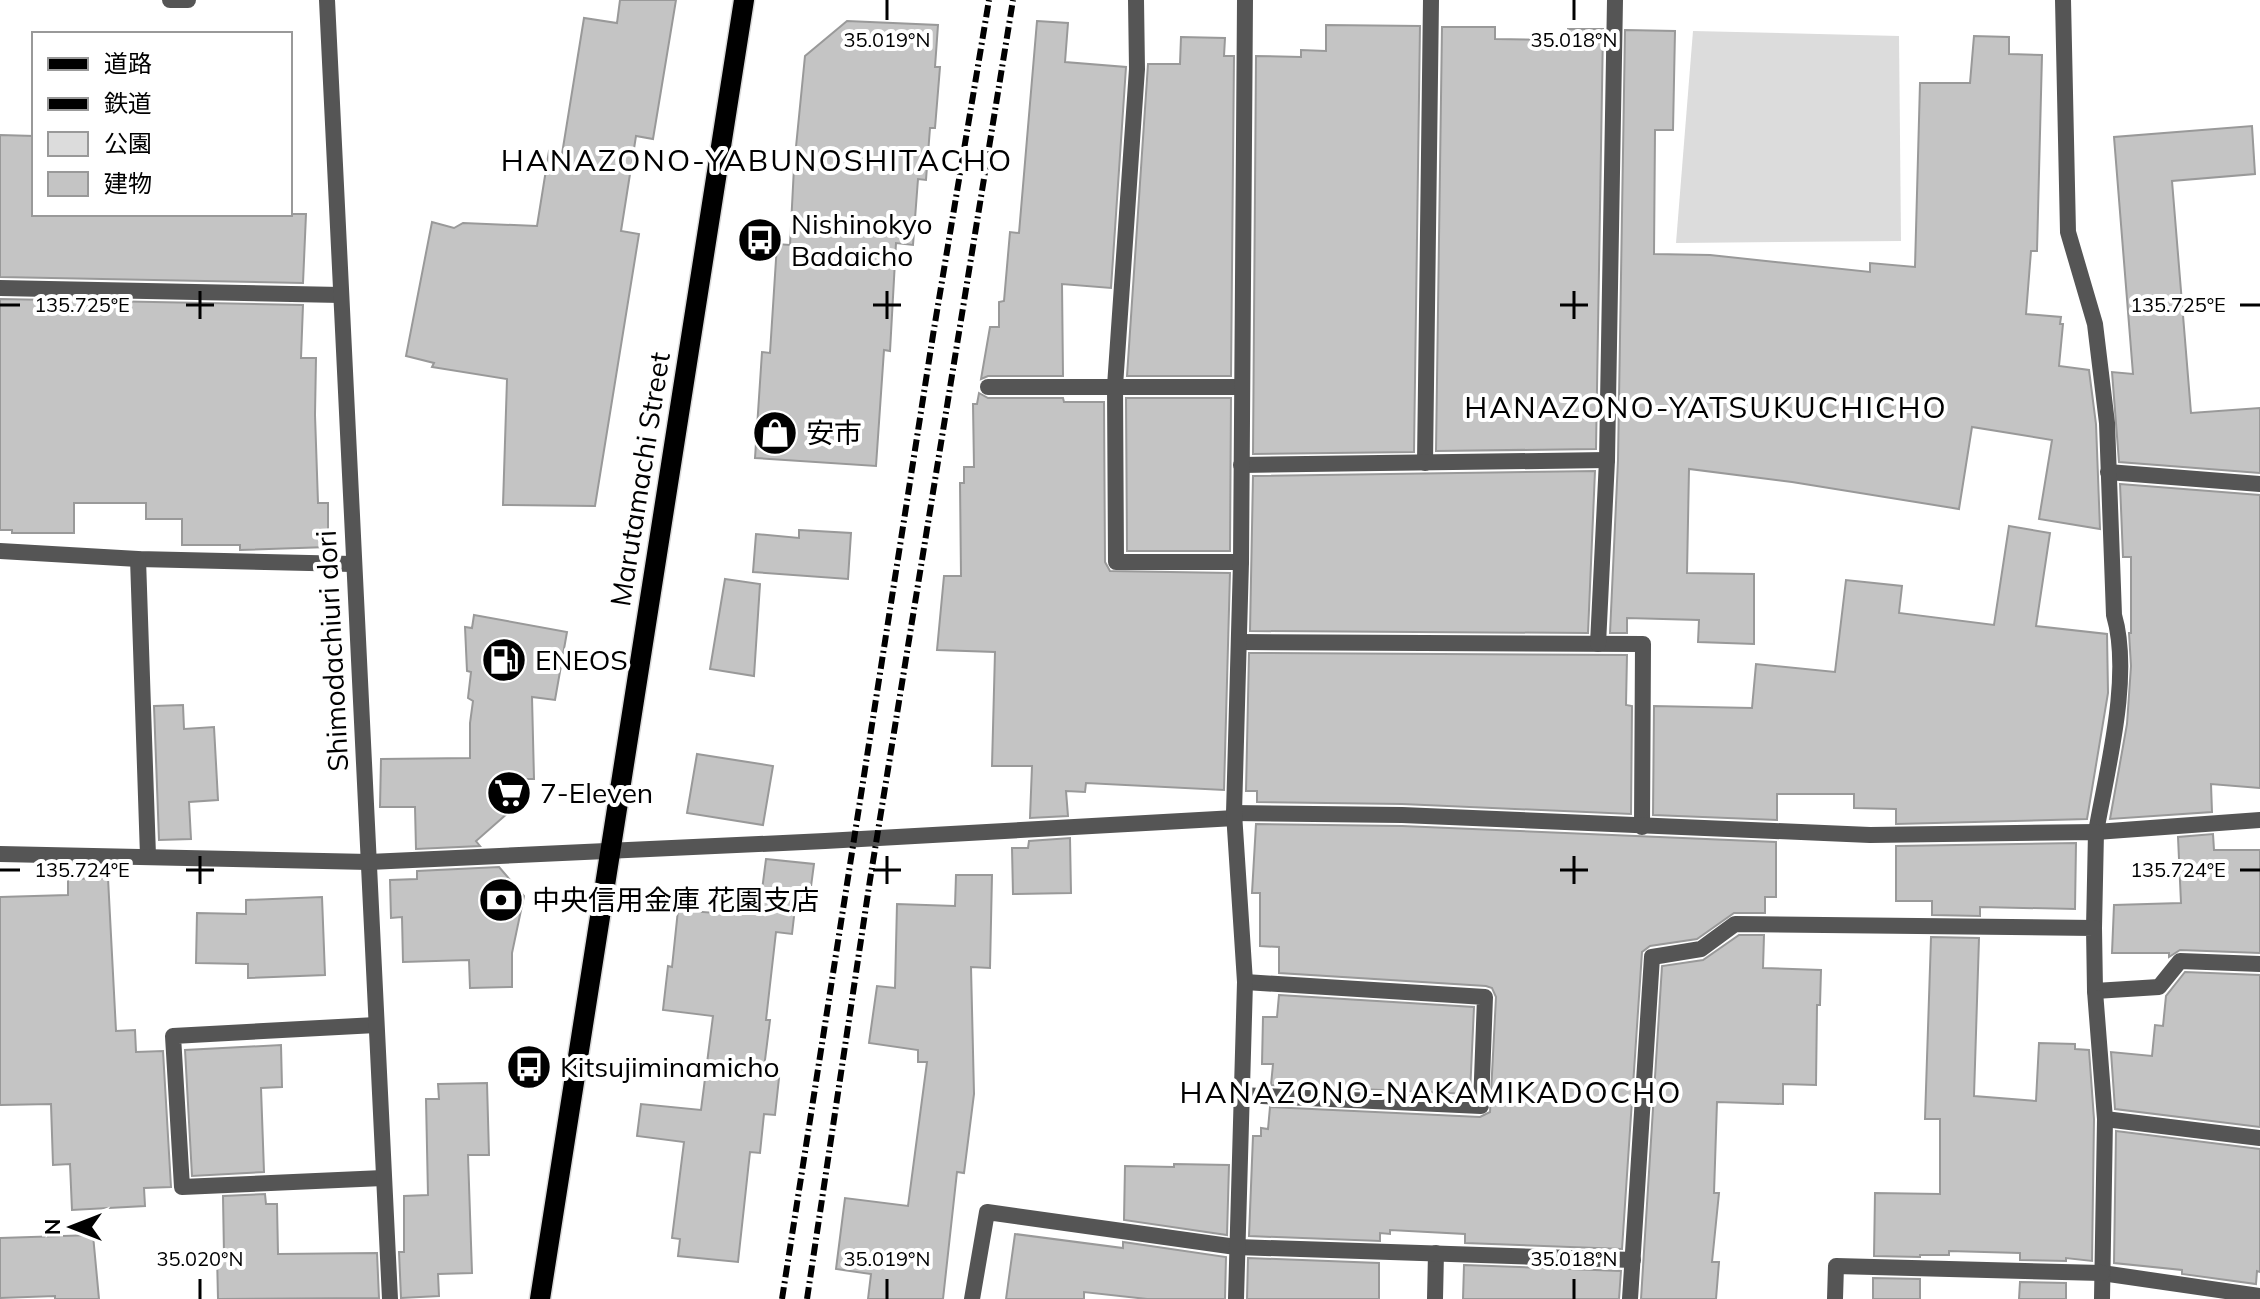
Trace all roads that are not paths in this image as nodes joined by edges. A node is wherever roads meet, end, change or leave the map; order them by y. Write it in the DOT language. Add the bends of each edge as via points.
graph roads {
  1 [pos="170,0"];
  2 [pos="188,0"];
  3 [pos="327,0"];
  4 [pos="744,0"];
  5 [pos="1136,0"];
  6 [pos="1245,0"];
  7 [pos="1431,0"];
  8 [pos="1615,0"];
  9 [pos="2063,0"];
  10 [pos="0,288"];
  11 [pos="341,295"];
  12 [pos="1115,386"];
  13 [pos="988,387"];
  14 [pos="1242,387"];
  15 [pos="1607,460"];
  16 [pos="1425,463"];
  17 [pos="1241,465"];
  18 [pos="2108,472"];
  19 [pos="2260,484"];
  20 [pos="0,551"];
  21 [pos="138,559"];
  22 [pos="1241,562"];
  23 [pos="353,564"];
  24 [pos="1239,642"];
  25 [pos="1598,644"];
  26 [pos="1235,816"];
  27 [pos="2260,820"];
  28 [pos="1642,827"];
  29 [pos="2096,832"];
  30 [pos="609,850"];
  31 [pos="0,854"];
  32 [pos="148,856"];
  33 [pos="369,862"];
  34 [pos="2094,928"];
  35 [pos="2260,964"];
  36 [pos="1245,982"];
  37 [pos="2095,991"];
  38 [pos="376,1025"];
  39 [pos="1241,1095"];
  40 [pos="2105,1119"];
  41 [pos="2260,1138"];
  42 [pos="383,1178"];
  43 [pos="1236,1247"];
  44 [pos="1436,1253"];
  45 [pos="1633,1260"];
  46 [pos="2102,1273"];
  47 [pos="2260,1296"];
  48 [pos="390,1299"];
  49 [pos="540,1299"];
  50 [pos="972,1299"];
  51 [pos="1236,1299"];
  52 [pos="1435,1299"];
  53 [pos="1630,1299"];
  54 [pos="1835,1299"];
  55 [pos="2102,1299"];
  1 -- 2 [label="street"];
  3 -- 11 [label="street, Shimodachiuri dori"];
  4 -- 30 [label="main road, Marutamachi Street"];
  5 -- 12 [label="street" via="1137,69"];
  6 -- 14 [label="street"];
  7 -- 16 [label="street"];
  8 -- 15 [label="street"];
  9 -- 18 [label="street" via="2068,232 2095,324"];
  10 -- 11 [label="street"];
  11 -- 23 [label="street, Shimodachiuri dori"];
  12 -- 13 [label="street"];
  12 -- 14 [label="street"];
  12 -- 22 [label="street" via="1116,562"];
  14 -- 17 [label="street"];
  15 -- 16 [label="street"];
  15 -- 25 [label="street"];
  16 -- 17 [label="street"];
  17 -- 22 [label="street"];
  18 -- 19 [label="street"];
  18 -- 29 [label="street" via="2114,615 2121,637 2116,715"];
  20 -- 21 [label="street"];
  21 -- 23 [label="street"];
  21 -- 32 [label="street"];
  22 -- 24 [label="street"];
  23 -- 33 [label="street, Shimodachiuri dori"];
  24 -- 25 [label="street"];
  24 -- 26 [label="street"];
  25 -- 28 [label="street" via="1643,644"];
  26 -- 28 [label="street" via="1402,815"];
  26 -- 30 [label="street"];
  26 -- 36 [label="street"];
  27 -- 29 [label="street"];
  28 -- 29 [label="street" via="1870,835"];
  29 -- 34 [label="street"];
  30 -- 33 [label="street"];
  30 -- 49 [label="main road, Marutamachi Street"];
  31 -- 32 [label="street"];
  32 -- 33 [label="street"];
  33 -- 38 [label="street, Shimodachiuri dori"];
  34 -- 37 [label="street"];
  34 -- 45 [label="street" via="1735,924 1701,949 1652,957"];
  35 -- 37 [label="street" via="2180,961 2159,987"];
  36 -- 39 [label="street"];
  36 -- 39 [label="street" via="1485,997 1481,1106"];
  37 -- 40 [label="street"];
  38 -- 42 [label="street, Shimodachiuri dori"];
  38 -- 42 [label="street" via="173,1036 182,1187"];
  39 -- 43 [label="street"];
  40 -- 41 [label="street"];
  40 -- 46 [label="street"];
  42 -- 48 [label="street, Shimodachiuri dori"];
  43 -- 44 [label="street"];
  43 -- 50 [label="street" via="987,1212"];
  43 -- 51 [label="street"];
  44 -- 45 [label="street"];
  44 -- 52 [label="street"];
  45 -- 53 [label="street"];
  46 -- 47 [label="street"];
  46 -- 54 [label="street" via="1836,1266"];
  46 -- 55 [label="street"];
}
